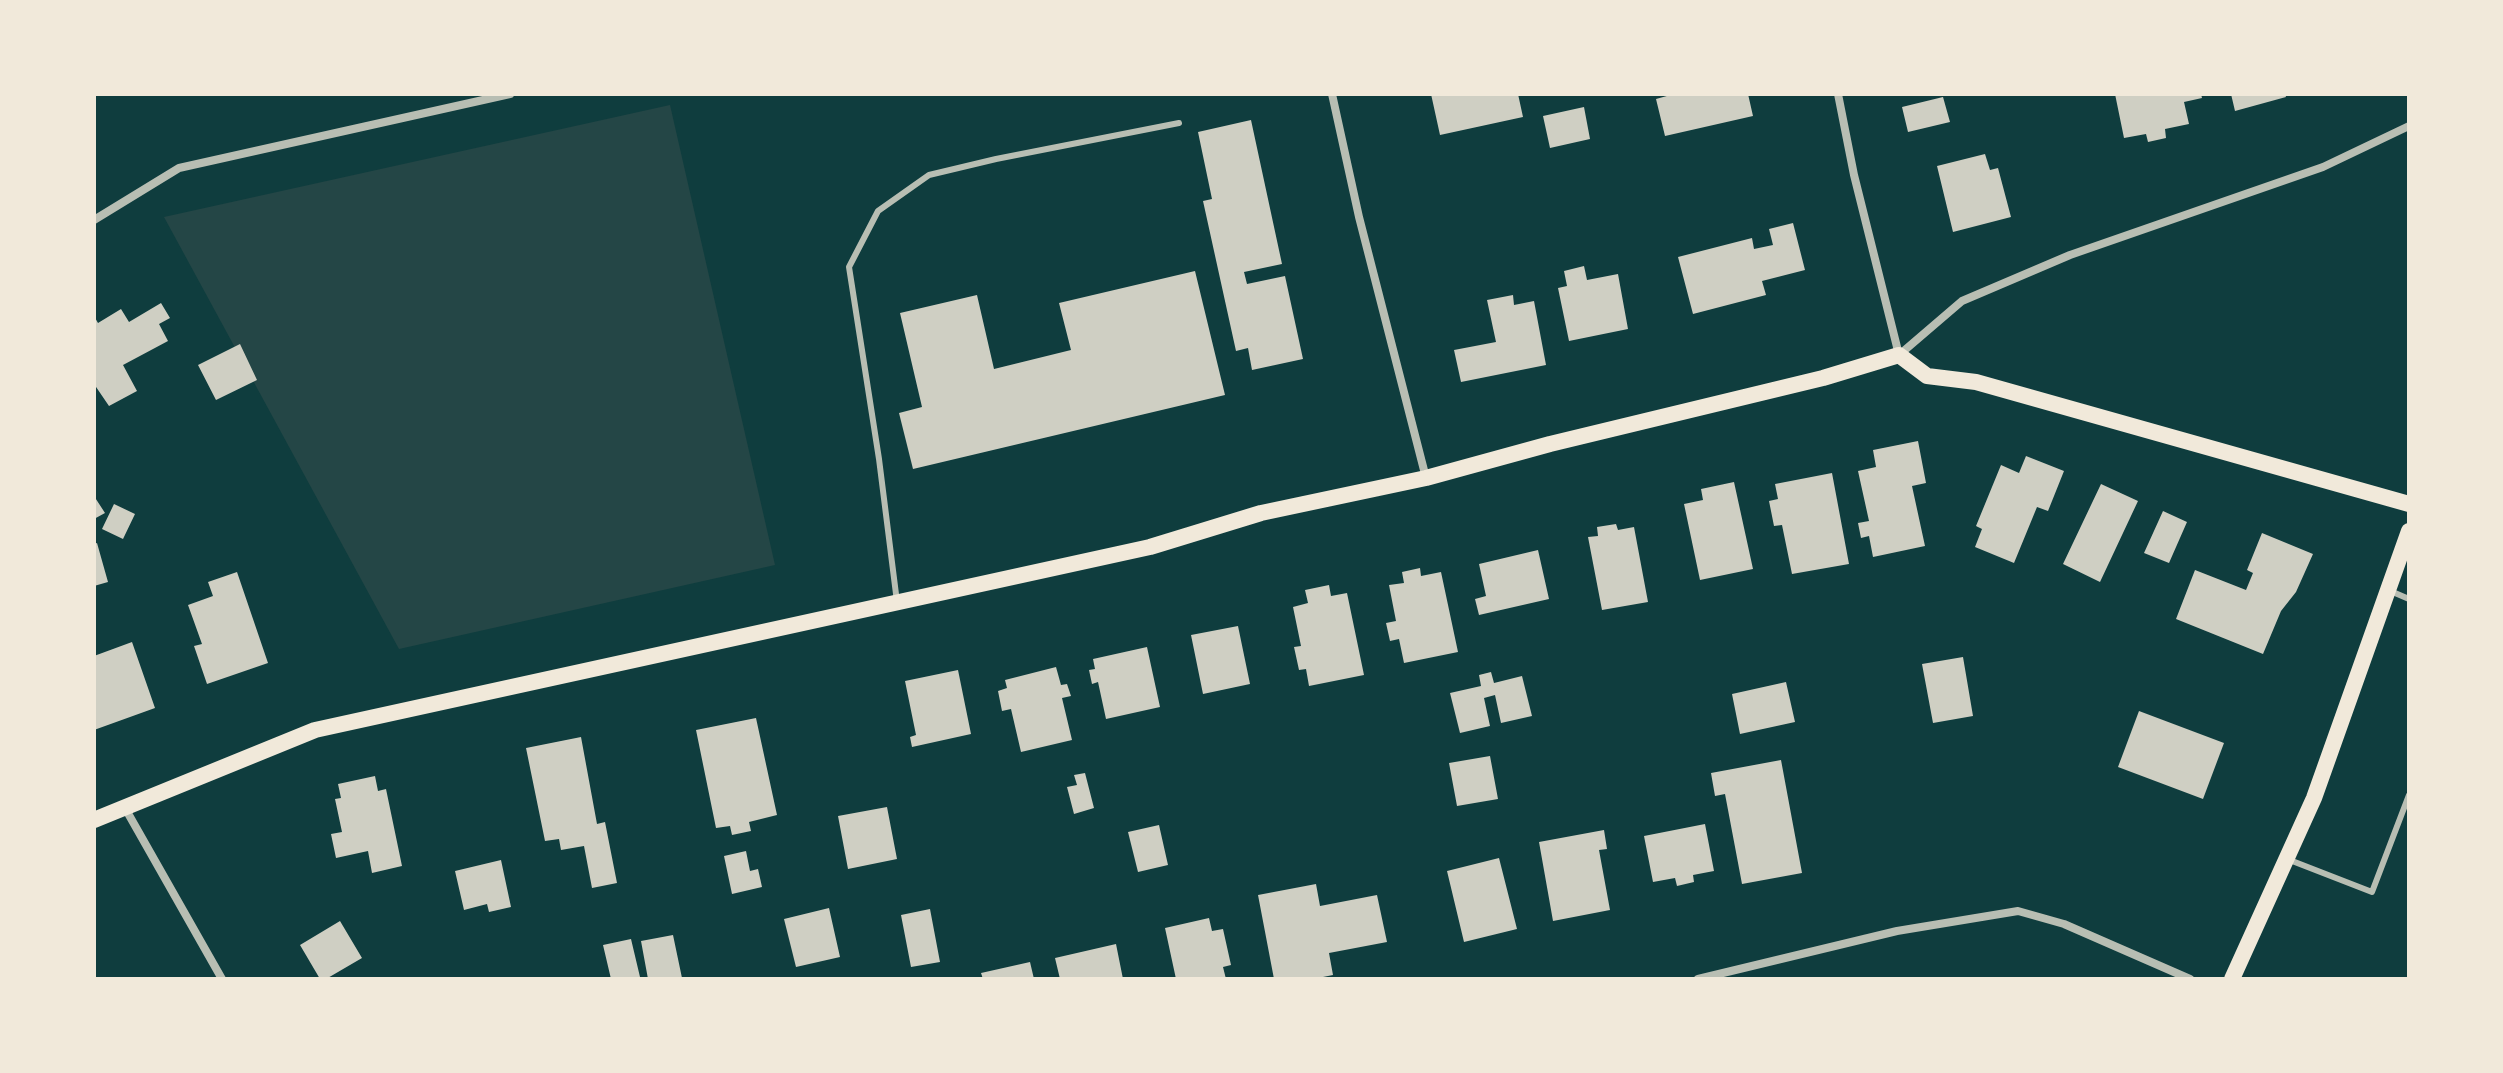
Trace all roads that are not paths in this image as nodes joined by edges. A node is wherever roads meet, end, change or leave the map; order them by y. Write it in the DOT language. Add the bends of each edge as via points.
graph roads {
  1 [pos="510,94"];
  2 [pos="1332,94"];
  3 [pos="1838,94"];
  4 [pos="1179,123"];
  5 [pos="2409,126"];
  6 [pos="94,220"];
  7 [pos="1899,355"];
  8 [pos="1426,478"];
  9 [pos="2409,504"];
  10 [pos="2409,531"];
  11 [pos="2388,590"];
  12 [pos="2409,599"];
  13 [pos="897,602"];
  14 [pos="2409,795"];
  15 [pos="124,807"];
  16 [pos="94,820"];
  17 [pos="2286,859"];
  18 [pos="222,979"];
  19 [pos="1698,979"];
  20 [pos="2190,979"];
  21 [pos="2232,979"];
  1 -- 6 [label="street" via="179,168"];
  2 -- 8 [label="street"];
  3 -- 7 [label="street"];
  4 -- 13 [label="lane" via="929,175 878,211 849,267"];
  5 -- 7 [label="street" via="2323,167 2070,255 1962,301"];
  7 -- 8 [label="main road"];
  7 -- 9 [label="main road" via="1927,376 1976,382"];
  8 -- 13 [label="main road" via="1261,513 1150,547"];
  10 -- 11 [label="main road"];
  11 -- 12 [label="lane"];
  11 -- 17 [label="main road" via="2314,798"];
  13 -- 15 [label="main road" via="315,730"];
  14 -- 17 [label="lane" via="2372,892"];
  15 -- 16 [label="main road"];
  15 -- 18 [label="street"];
  17 -- 21 [label="main road"];
  19 -- 20 [label="street" via="1897,931 2018,911 2064,924"];
}
